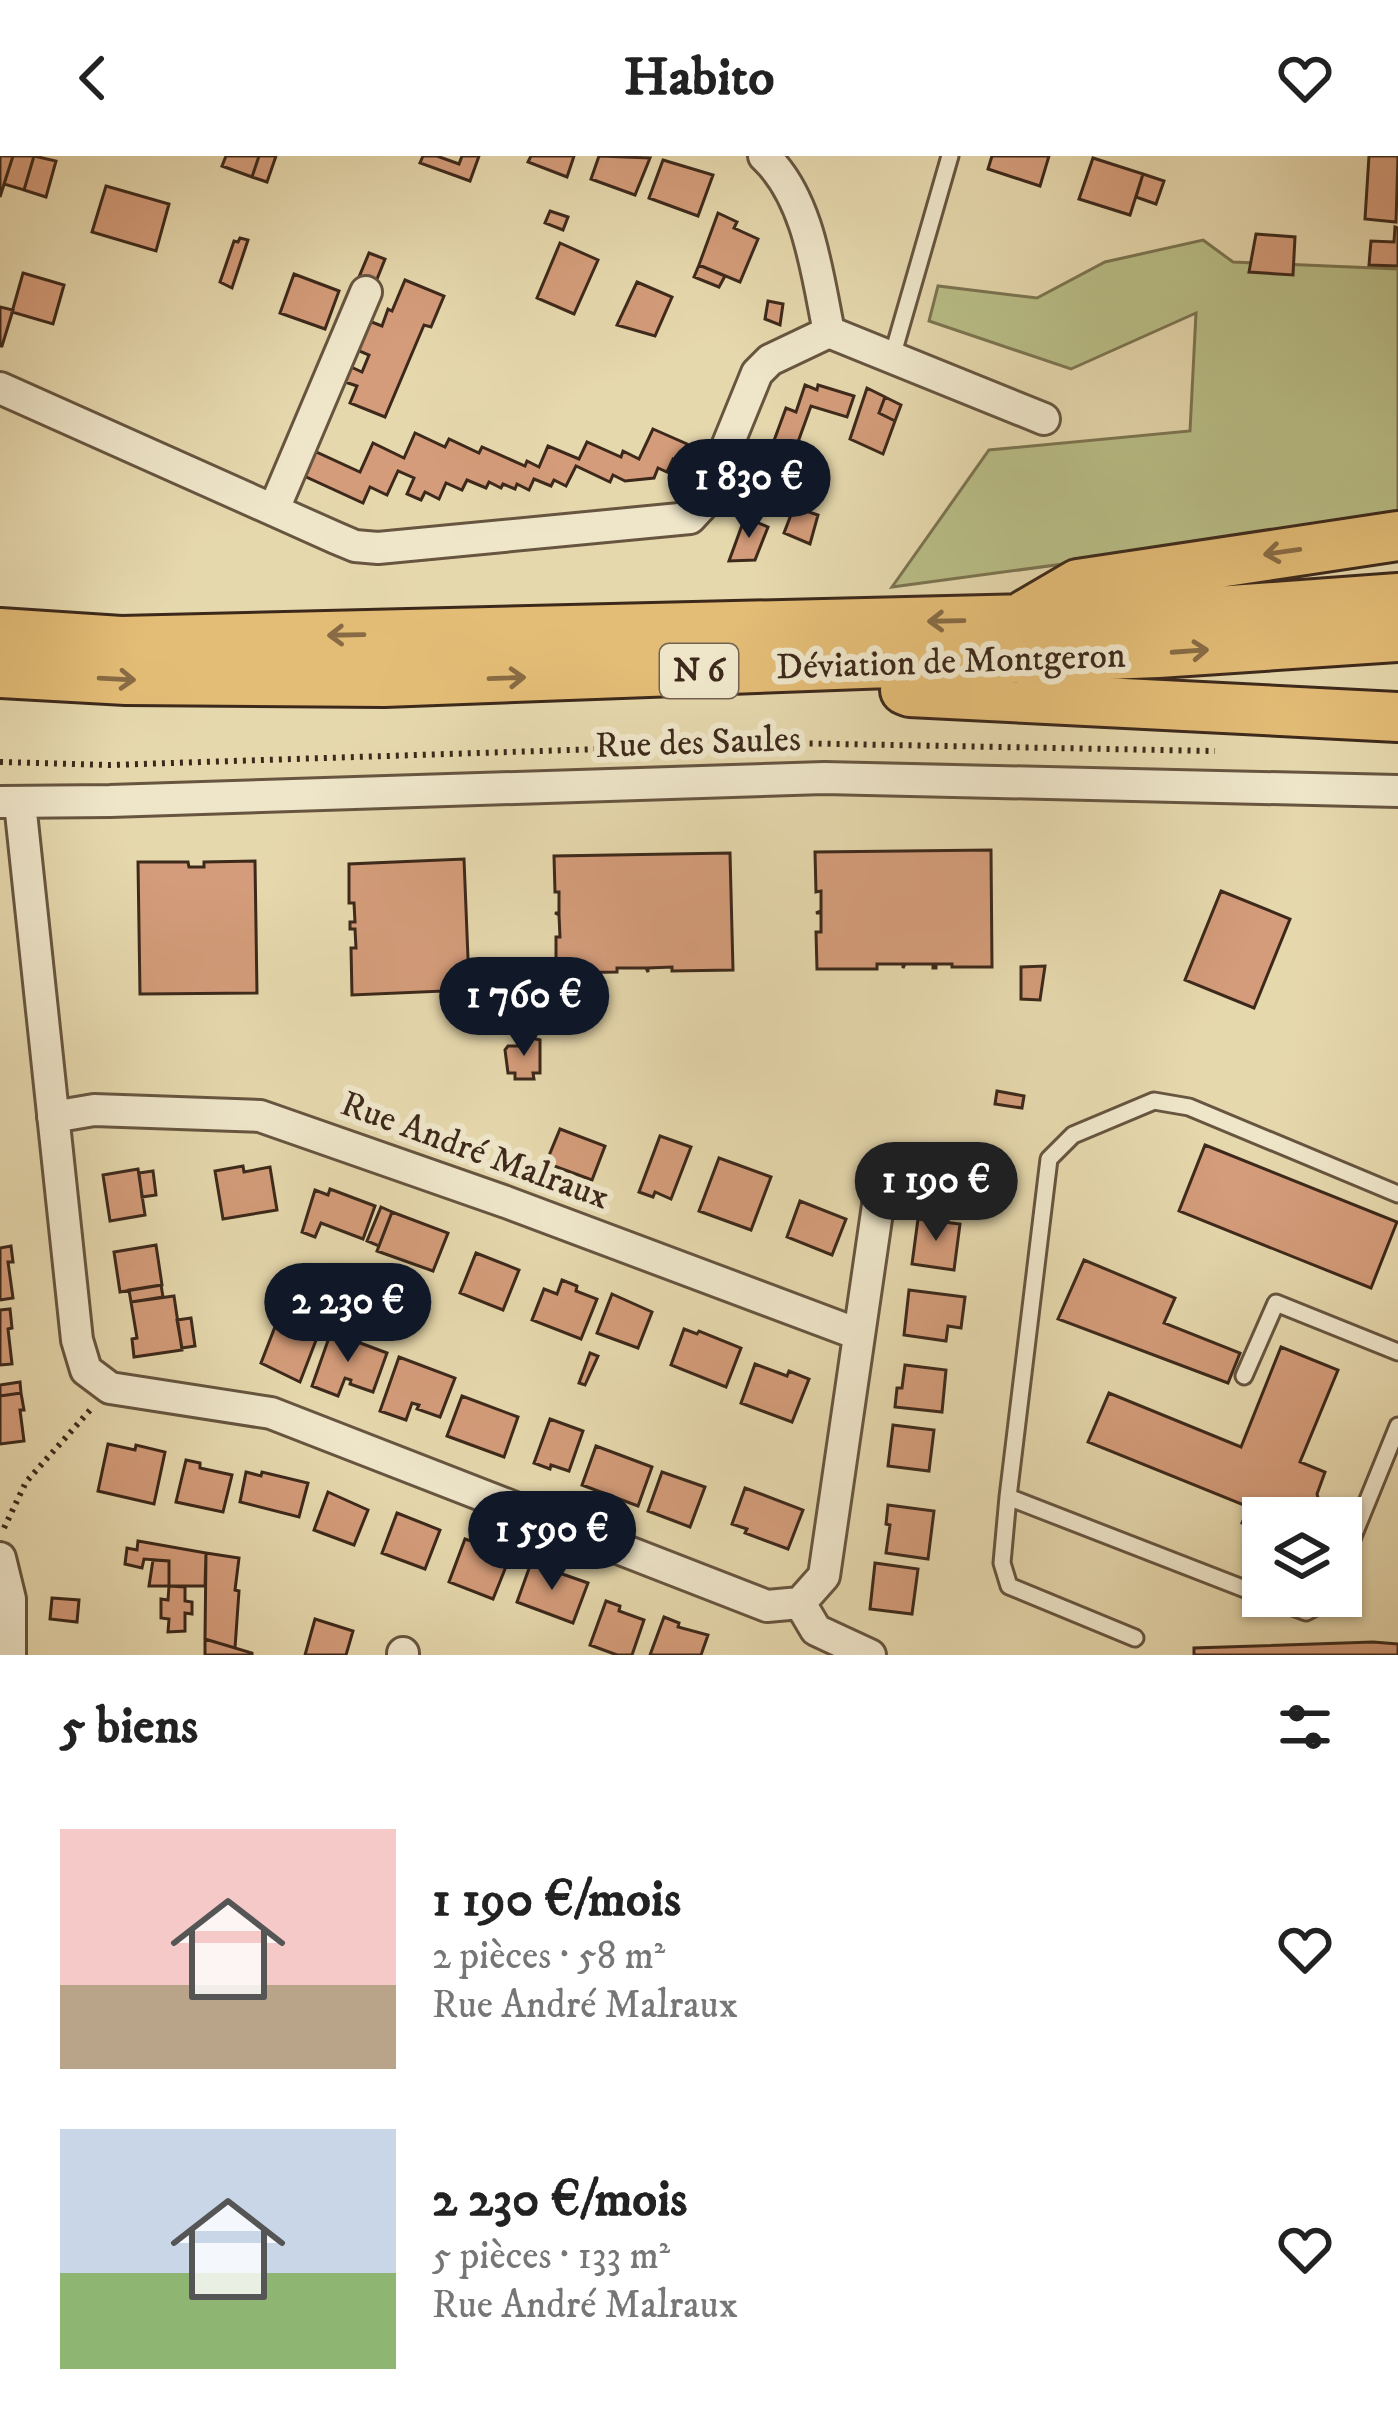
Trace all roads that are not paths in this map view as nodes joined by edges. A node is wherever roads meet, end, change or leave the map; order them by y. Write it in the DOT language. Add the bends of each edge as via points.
graph roads {
  1 [pos="764,156"];
  2 [pos="950,156"];
  3 [pos="366,292"];
  4 [pos="830,332"];
  5 [pos="892,357"];
  6 [pos="0,388"];
  7 [pos="1044,419"];
  8 [pos="274,509"];
  9 [pos="1398,536"];
  10 [pos="1398,598"];
  11 [pos="1018,619"];
  12 [pos="0,633"];
  13 [pos="1398,637"];
  14 [pos="858,666"];
  15 [pos="0,673"];
  16 [pos="1398,717"];
  17 [pos="1398,791"];
  18 [pos="10,802"];
  19 [pos="53,1117"];
  20 [pos="884,1164"];
  21 [pos="1398,1194"];
  22 [pos="858,1334"];
  23 [pos="1398,1352"];
  24 [pos="1244,1376"];
  25 [pos="1398,1426"];
  26 [pos="1008,1497"];
  27 [pos="1362,1514"];
  28 [pos="0,1558"];
  29 [pos="1242,1587"];
  30 [pos="800,1603"];
  31 [pos="1135,1638"];
  32 [pos="10,1655"];
  33 [pos="870,1655"];
  1 -- 4 [label="street" via="797,206"];
  2 -- 5 [label="lane"];
  3 -- 8 [label="street"];
  4 -- 5 [label="street"];
  4 -- 8 [label="street" via="757,373 704,503 690,518 378,548"];
  5 -- 7 [label="street"];
  6 -- 8 [label="street"];
  9 -- 11 [label="main road, one-way" via="1078,584"];
  10 -- 11 [label="main road, Déviation de Montgeron / N 6"];
  11 -- 12 [label="main road, Déviation de Montgeron / N 6, one-way" via="122,640"];
  14 -- 13 [label="main road, Déviation de Montgeron / N 6, one-way"];
  15 -- 14 [label="main road, Déviation de Montgeron / N 6, one-way" via="384,682"];
  14 -- 16 [label="main road" via="910,692"];
  17 -- 18 [label="street, Rue des Saules" via="824,778"];
  18 -- 19 [label="street"];
  19 -- 22 [label="street, Rue André Malraux" via="94,1110 260,1116"];
  19 -- 30 [label="street" via="77,1340 86,1370 110,1388 272,1413 767,1606"];
  20 -- 22 [label="street"];
  21 -- 26 [label="lane" via="1189,1107 1154,1101 1073,1135 1048,1159"];
  22 -- 30 [label="street" via="824,1576"];
  23 -- 24 [label="lane" via="1276,1303"];
  25 -- 27 [label="lane"];
  26 -- 29 [label="lane"];
  26 -- 31 [label="lane" via="1002,1563 1009,1586"];
  28 -- 32 [label="street"];
  30 -- 33 [label="street" via="816,1630"];
}
